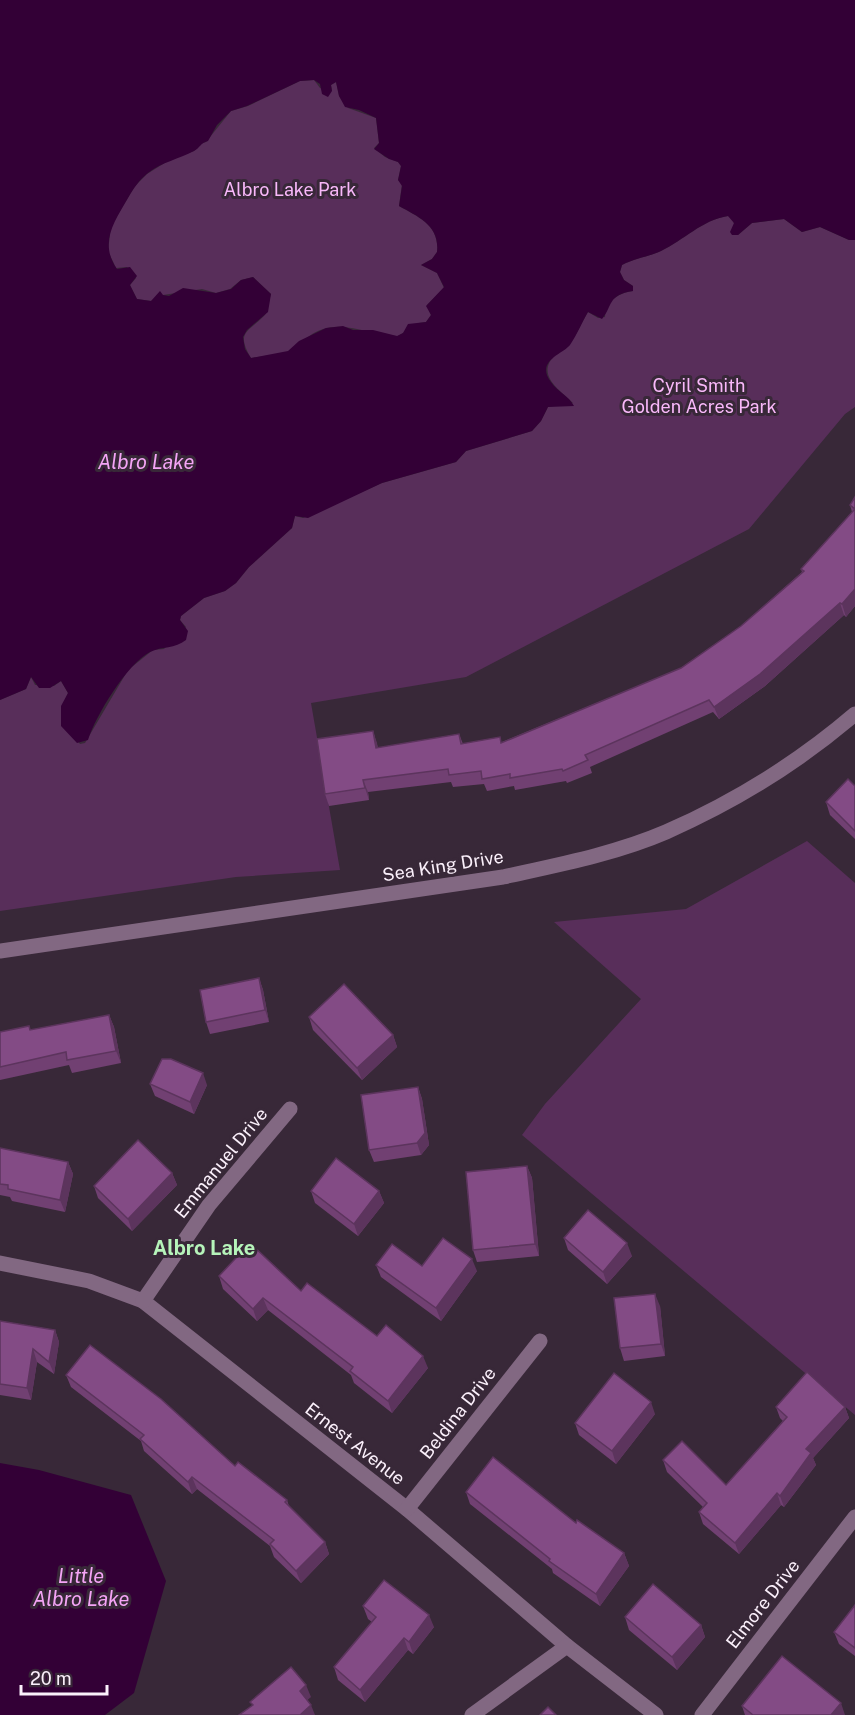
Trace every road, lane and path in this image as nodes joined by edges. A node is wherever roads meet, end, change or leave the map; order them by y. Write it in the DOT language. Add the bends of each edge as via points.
graph roads {
  1 [pos="855,714"];
  2 [pos="0,951"];
  3 [pos="290,1109"];
  4 [pos="0,1263"];
  5 [pos="143,1301"];
  6 [pos="540,1341"];
  7 [pos="407,1509"];
  8 [pos="855,1517"];
  9 [pos="567,1646"];
  10 [pos="472,1715"];
  11 [pos="656,1715"];
  12 [pos="702,1715"];
  1 -- 2 [label="street, Sea King Drive" via="819,745 738,795 665,833 580,860 503,876"];
  3 -- 5 [label="street, Emmanuel Drive" via="209,1205"];
  4 -- 5 [label="street, Ernest Avenue" via="89,1281"];
  5 -- 7 [label="street, Ernest Avenue"];
  6 -- 7 [label="street, Beldina Drive"];
  7 -- 9 [label="street, Ernest Avenue"];
  8 -- 12 [label="street, Elmore Drive"];
  9 -- 10 [label="street"];
  9 -- 11 [label="street, Ernest Avenue"];
}
